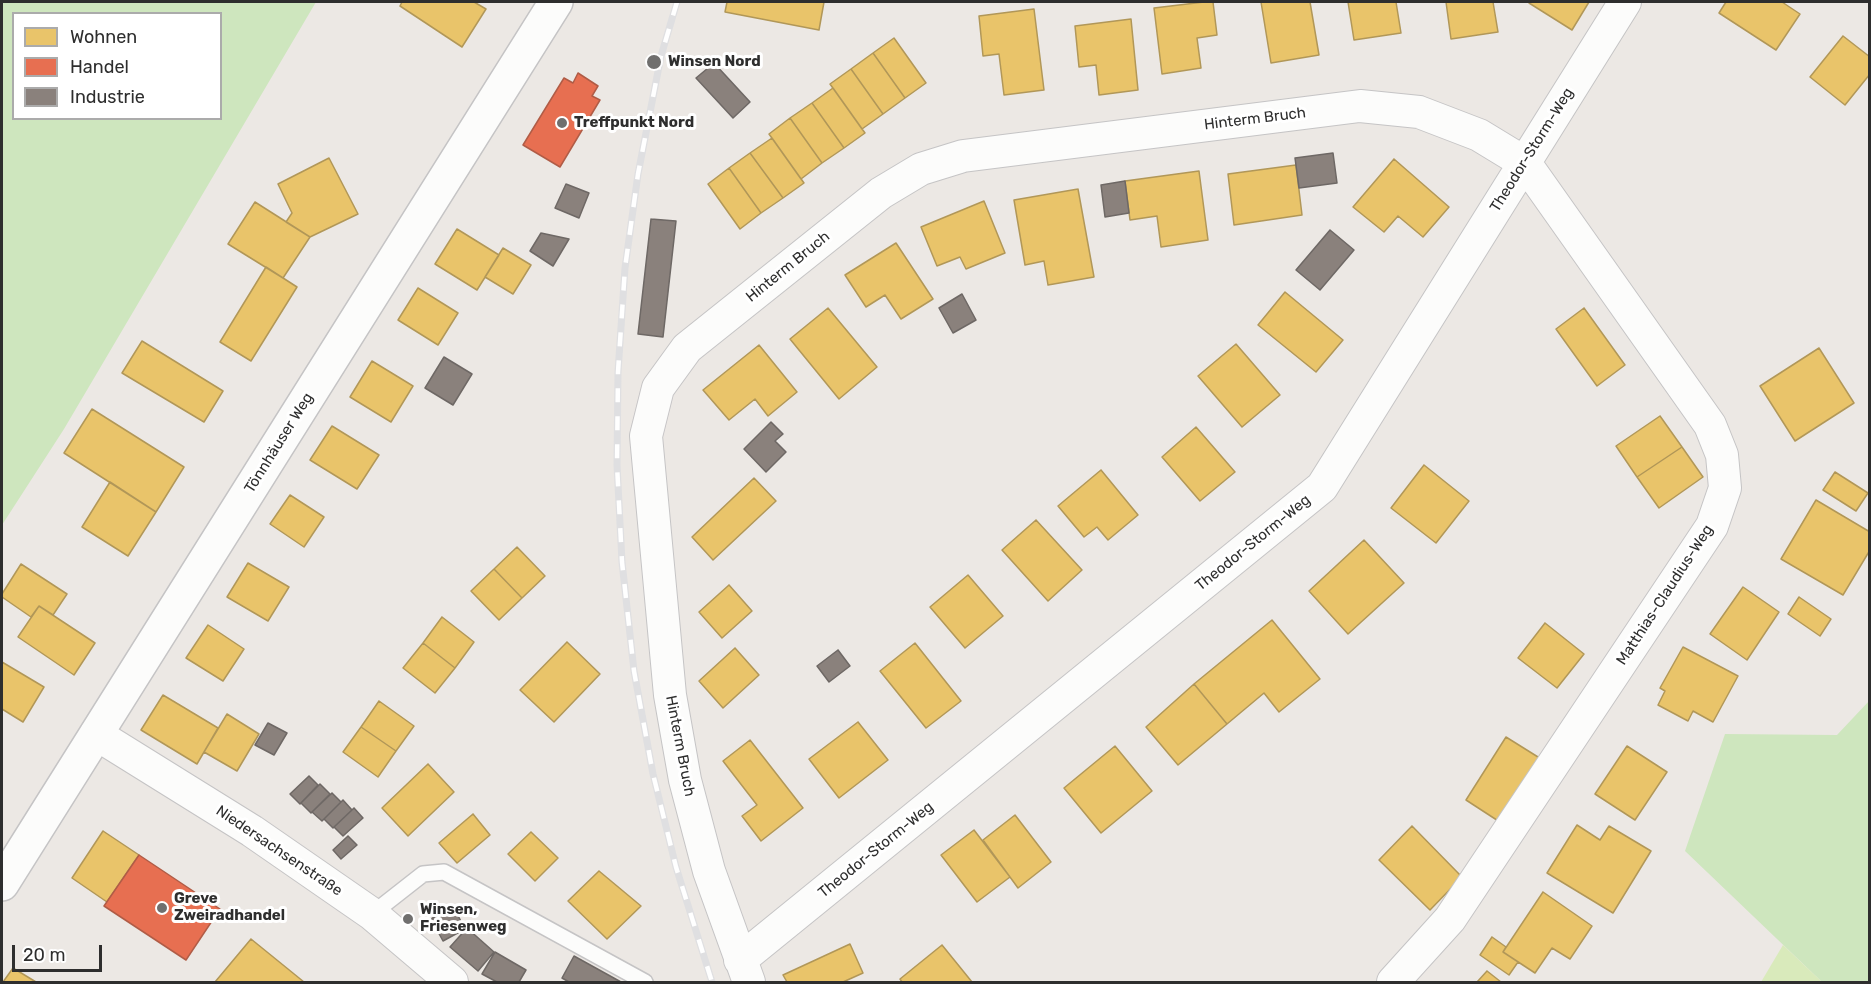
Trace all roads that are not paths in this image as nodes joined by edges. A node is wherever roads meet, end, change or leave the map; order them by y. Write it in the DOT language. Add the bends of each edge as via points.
graph roads {
  1 [pos="556,2"];
  2 [pos="1625,2"];
  3 [pos="1525,163"];
  4 [pos="96,734"];
  5 [pos="2,884"];
  6 [pos="372,914"];
  7 [pos="745,971"];
  8 [pos="452,982"];
  9 [pos="645,982"];
  10 [pos="1393,982"];
  1 -- 4 [label="main road, Tönnhäuser Weg"];
  2 -- 3 [label="street, Theodor-Storm-Weg"];
  3 -- 7 [label="street, Theodor-Storm-Weg" via="1322,487"];
  3 -- 7 [label="street, Hinterm Bruch" via="1479,135 1419,112 1360,106 963,156 921,169 881,193 687,348 658,388 646,436 670,695 685,780 709,871"];
  3 -- 10 [label="street, Matthias-Claudius-Weg" via="1710,425 1722,455 1725,488 1712,526 1450,919"];
  4 -- 5 [label="main road, Tönnhäuser Weg"];
  4 -- 6 [label="street, Niedersachsenstraße" via="252,831"];
  6 -- 8 [label="street, Niedersachsenstraße"];
  6 -- 9 [label="lane" via="423,874 444,872"];
}
